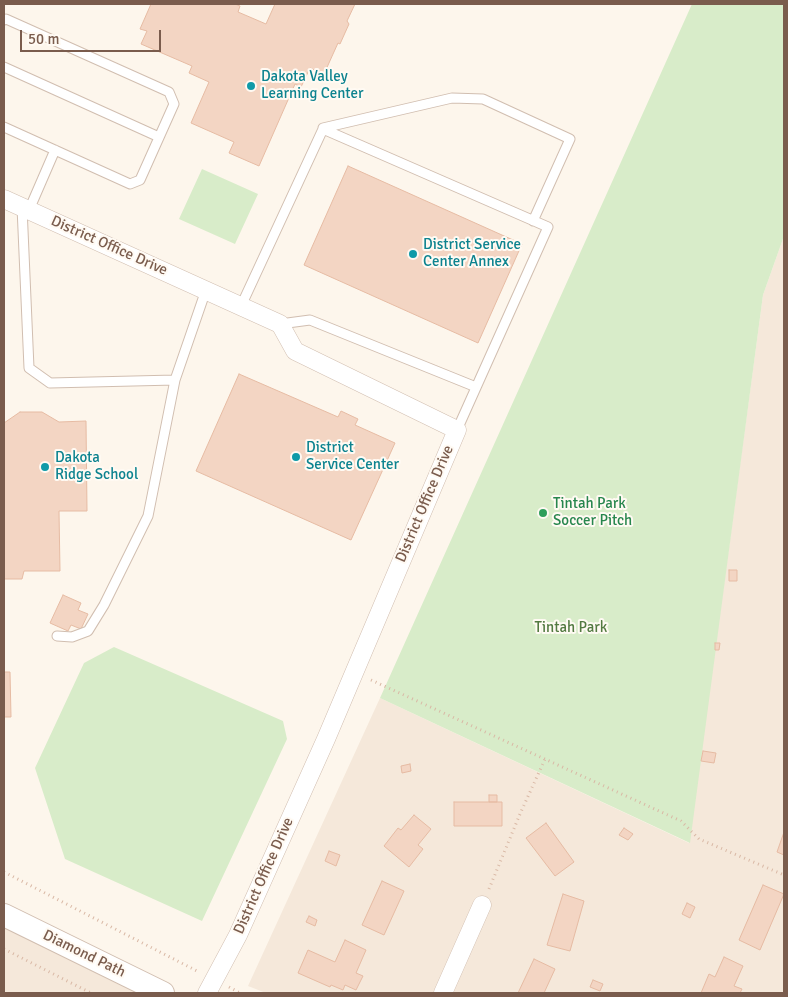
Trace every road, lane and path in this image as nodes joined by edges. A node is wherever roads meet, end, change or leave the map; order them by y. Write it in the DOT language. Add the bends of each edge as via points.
graph roads {
  1 [pos="4,20"];
  2 [pos="4,67"];
  3 [pos="4,127"];
  4 [pos="323,128"];
  5 [pos="159,137"];
  6 [pos="55,150"];
  7 [pos="4,199"];
  8 [pos="26,209"];
  9 [pos="533,221"];
  10 [pos="206,290"];
  11 [pos="241,306"];
  12 [pos="280,324"];
  13 [pos="175,380"];
  14 [pos="476,387"];
  15 [pos="457,430"];
  16 [pos="57,636"];
  17 [pos="353,674"];
  18 [pos="546,759"];
  19 [pos="4,872"];
  20 [pos="784,875"];
  21 [pos="482,905"];
  22 [pos="4,915"];
  23 [pos="4,949"];
  24 [pos="211,987"];
  25 [pos="91,993"];
  26 [pos="164,993"];
  27 [pos="240,993"];
  28 [pos="443,993"];
  1 -- 5 [label="lane" via="169,92 174,104"];
  2 -- 5 [label="lane"];
  3 -- 6 [label="lane"];
  4 -- 9 [label="lane"];
  4 -- 9 [label="lane" via="452,98 483,99 570,139"];
  4 -- 11 [label="lane"];
  5 -- 6 [label="lane" via="140,180 130,184"];
  6 -- 8 [label="lane"];
  7 -- 8 [label="street, District Office Drive"];
  8 -- 10 [label="street, District Office Drive"];
  8 -- 13 [label="lane" via="29,368 50,383"];
  9 -- 14 [label="lane" via="548,227"];
  10 -- 11 [label="street, District Office Drive"];
  10 -- 13 [label="lane"];
  11 -- 12 [label="street, District Office Drive"];
  12 -- 14 [label="lane" via="310,320"];
  12 -- 15 [label="street, District Office Drive" via="295,351"];
  13 -- 16 [label="lane" via="148,516 88,631 72,638"];
  14 -- 15 [label="lane"];
  15 -- 17 [label="street, District Office Drive"];
  17 -- 18 [label="path"];
  17 -- 24 [label="street, District Office Drive" via="238,935"];
  18 -- 20 [label="path" via="681,821 699,839"];
  18 -- 21 [label="path"];
  19 -- 24 [label="path"];
  21 -- 28 [label="street"];
  22 -- 26 [label="street, Diamond Path"];
  23 -- 25 [label="path"];
  24 -- 27 [label="path"];
}
